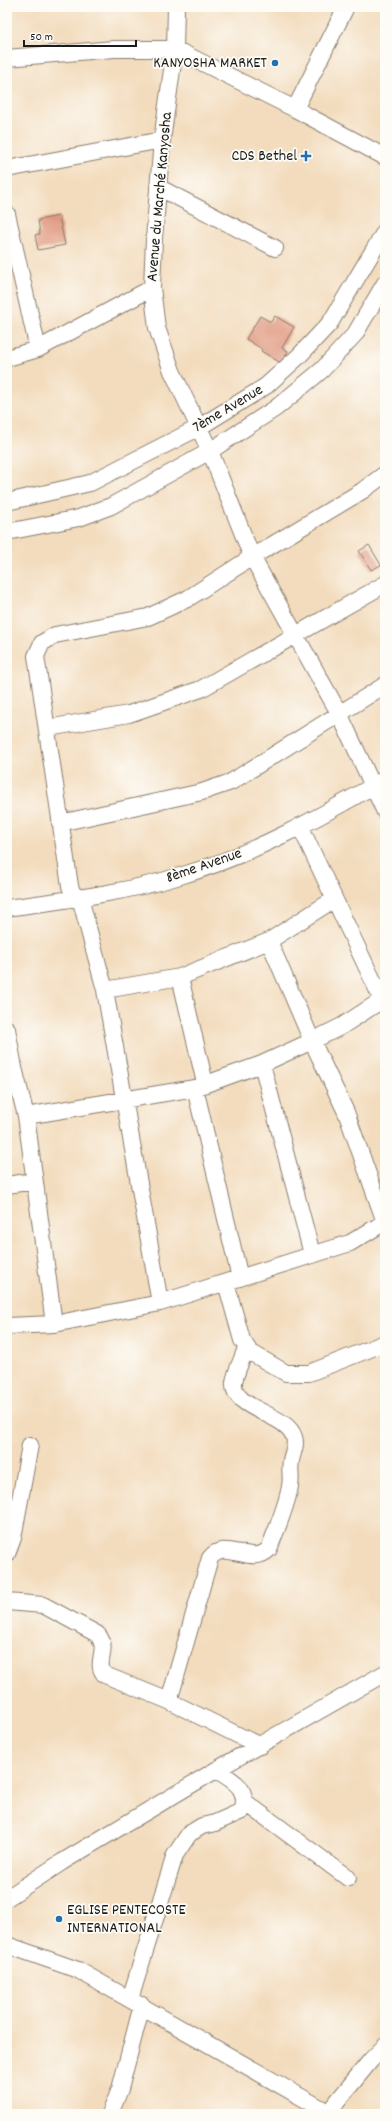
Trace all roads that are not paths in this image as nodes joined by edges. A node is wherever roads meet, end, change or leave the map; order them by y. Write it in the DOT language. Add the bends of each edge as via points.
graph roads {
  1 [pos="176,7"];
  2 [pos="346,7"];
  3 [pos="175,49"];
  4 [pos="7,58"];
  5 [pos="295,109"];
  6 [pos="162,140"];
  7 [pos="385,157"];
  8 [pos="7,169"];
  9 [pos="158,188"];
  10 [pos="7,214"];
  11 [pos="385,231"];
  12 [pos="275,248"];
  13 [pos="385,283"];
  14 [pos="152,288"];
  15 [pos="38,350"];
  16 [pos="7,358"];
  17 [pos="198,428"];
  18 [pos="210,451"];
  19 [pos="385,474"];
  20 [pos="7,502"];
  21 [pos="7,532"];
  22 [pos="252,557"];
  23 [pos="385,584"];
  24 [pos="296,634"];
  25 [pos="385,685"];
  26 [pos="339,713"];
  27 [pos="48,728"];
  28 [pos="379,782"];
  29 [pos="385,812"];
  30 [pos="60,823"];
  31 [pos="300,826"];
  32 [pos="80,898"];
  33 [pos="334,900"];
  34 [pos="7,908"];
  35 [pos="269,941"];
  36 [pos="180,977"];
  37 [pos="105,990"];
  38 [pos="384,1001"];
  39 [pos="7,1029"];
  40 [pos="312,1041"];
  41 [pos="262,1064"];
  42 [pos="10,1068"];
  43 [pos="200,1086"];
  44 [pos="123,1101"];
  45 [pos="26,1116"];
  46 [pos="34,1181"];
  47 [pos="7,1185"];
  48 [pos="312,1254"];
  49 [pos="233,1280"];
  50 [pos="160,1303"];
  51 [pos="54,1324"];
  52 [pos="7,1326"];
  53 [pos="385,1343"];
  54 [pos="246,1347"];
  55 [pos="30,1445"];
  56 [pos="7,1554"];
  57 [pos="7,1602"];
  58 [pos="385,1673"];
  59 [pos="169,1701"];
  60 [pos="260,1746"];
  61 [pos="216,1770"];
  62 [pos="245,1802"];
  63 [pos="348,1878"];
  64 [pos="7,1898"];
  65 [pos="7,1945"];
  66 [pos="136,2002"];
  67 [pos="385,2046"];
  68 [pos="328,2113"];
  69 [pos="110,2114"];
  1 -- 3 [label="street, Avenue du Marché Kanyosha"];
  2 -- 5 [label="street"];
  3 -- 4 [label="street" via="114,49"];
  3 -- 5 [label="street"];
  3 -- 6 [label="street, Avenue du Marché Kanyosha"];
  5 -- 7 [label="street"];
  6 -- 8 [label="street"];
  6 -- 9 [label="street, Avenue du Marché Kanyosha"];
  9 -- 12 [label="street"];
  9 -- 14 [label="street, Avenue du Marché Kanyosha"];
  10 -- 15 [label="street"];
  11 -- 17 [label="street, 7ème Avenue" via="330,323 299,356 266,386"];
  13 -- 18 [label="street, 7ème Avenue" via="355,334 322,370 276,408"];
  14 -- 15 [label="street"];
  14 -- 17 [label="street, Avenue du Marché Kanyosha" via="157,328 172,371"];
  15 -- 16 [label="street"];
  17 -- 18 [label="street, Avenue du Marché Kanyosha"];
  17 -- 20 [label="street, 7ème Avenue" via="90,483"];
  18 -- 21 [label="street, 7ème Avenue" via="111,506 79,518"];
  18 -- 22 [label="street, Avenue du Marché Kanyosha"];
  19 -- 22 [label="street" via="362,491"];
  22 -- 24 [label="street, Avenue du Marché Kanyosha"];
  22 -- 27 [label="street" via="187,599 148,617 56,635 42,643 36,656"];
  23 -- 24 [label="street"];
  24 -- 26 [label="street, Avenue du Marché Kanyosha"];
  24 -- 27 [label="street" via="201,690 129,714"];
  25 -- 26 [label="street"];
  26 -- 28 [label="street, Avenue du Marché Kanyosha"];
  26 -- 30 [label="street" via="232,782 131,809"];
  27 -- 30 [label="street"];
  28 -- 29 [label="street, Avenue du Marché Kanyosha"];
  28 -- 31 [label="street, 8ème Avenue"];
  30 -- 32 [label="street" via="71,890"];
  31 -- 32 [label="street, 8ème Avenue" via="243,853 180,876 118,892"];
  31 -- 33 [label="street"];
  32 -- 34 [label="street, 8ème Avenue"];
  32 -- 37 [label="street"];
  33 -- 35 [label="street"];
  33 -- 38 [label="street"];
  35 -- 36 [label="street"];
  35 -- 40 [label="street"];
  36 -- 37 [label="street"];
  36 -- 43 [label="street"];
  37 -- 44 [label="street"];
  38 -- 40 [label="street"];
  39 -- 42 [label="street"];
  40 -- 41 [label="street"];
  40 -- 48 [label="street" via="346,1112 385,1222 350,1243"];
  41 -- 43 [label="street"];
  41 -- 48 [label="street"];
  42 -- 45 [label="street"];
  43 -- 44 [label="street"];
  43 -- 49 [label="street"];
  44 -- 45 [label="street"];
  44 -- 50 [label="street"];
  45 -- 46 [label="street"];
  46 -- 47 [label="street"];
  46 -- 51 [label="street"];
  48 -- 49 [label="street"];
  49 -- 50 [label="street"];
  49 -- 54 [label="street" via="242,1340"];
  50 -- 51 [label="street"];
  51 -- 52 [label="street"];
  53 -- 54 [label="street" via="309,1373 286,1373"];
  54 -- 59 [label="street" via="234,1382 235,1391 242,1400 290,1430 295,1448 291,1461 290,1486 269,1549 264,1555 257,1557 223,1550 214,1552 210,1558"];
  55 -- 56 [label="street"];
  57 -- 59 [label="street" via="43,1605 97,1634 104,1649 101,1672"];
  58 -- 60 [label="street"];
  59 -- 60 [label="street"];
  60 -- 61 [label="street"];
  61 -- 62 [label="street" via="233,1780 243,1793"];
  61 -- 64 [label="street"];
  62 -- 63 [label="street"];
  62 -- 66 [label="street" via="242,1811 188,1834 175,1855"];
  65 -- 66 [label="street" via="78,1970"];
  66 -- 68 [label="street"];
  66 -- 69 [label="street" via="120,2089"];
  67 -- 68 [label="street"];
}
